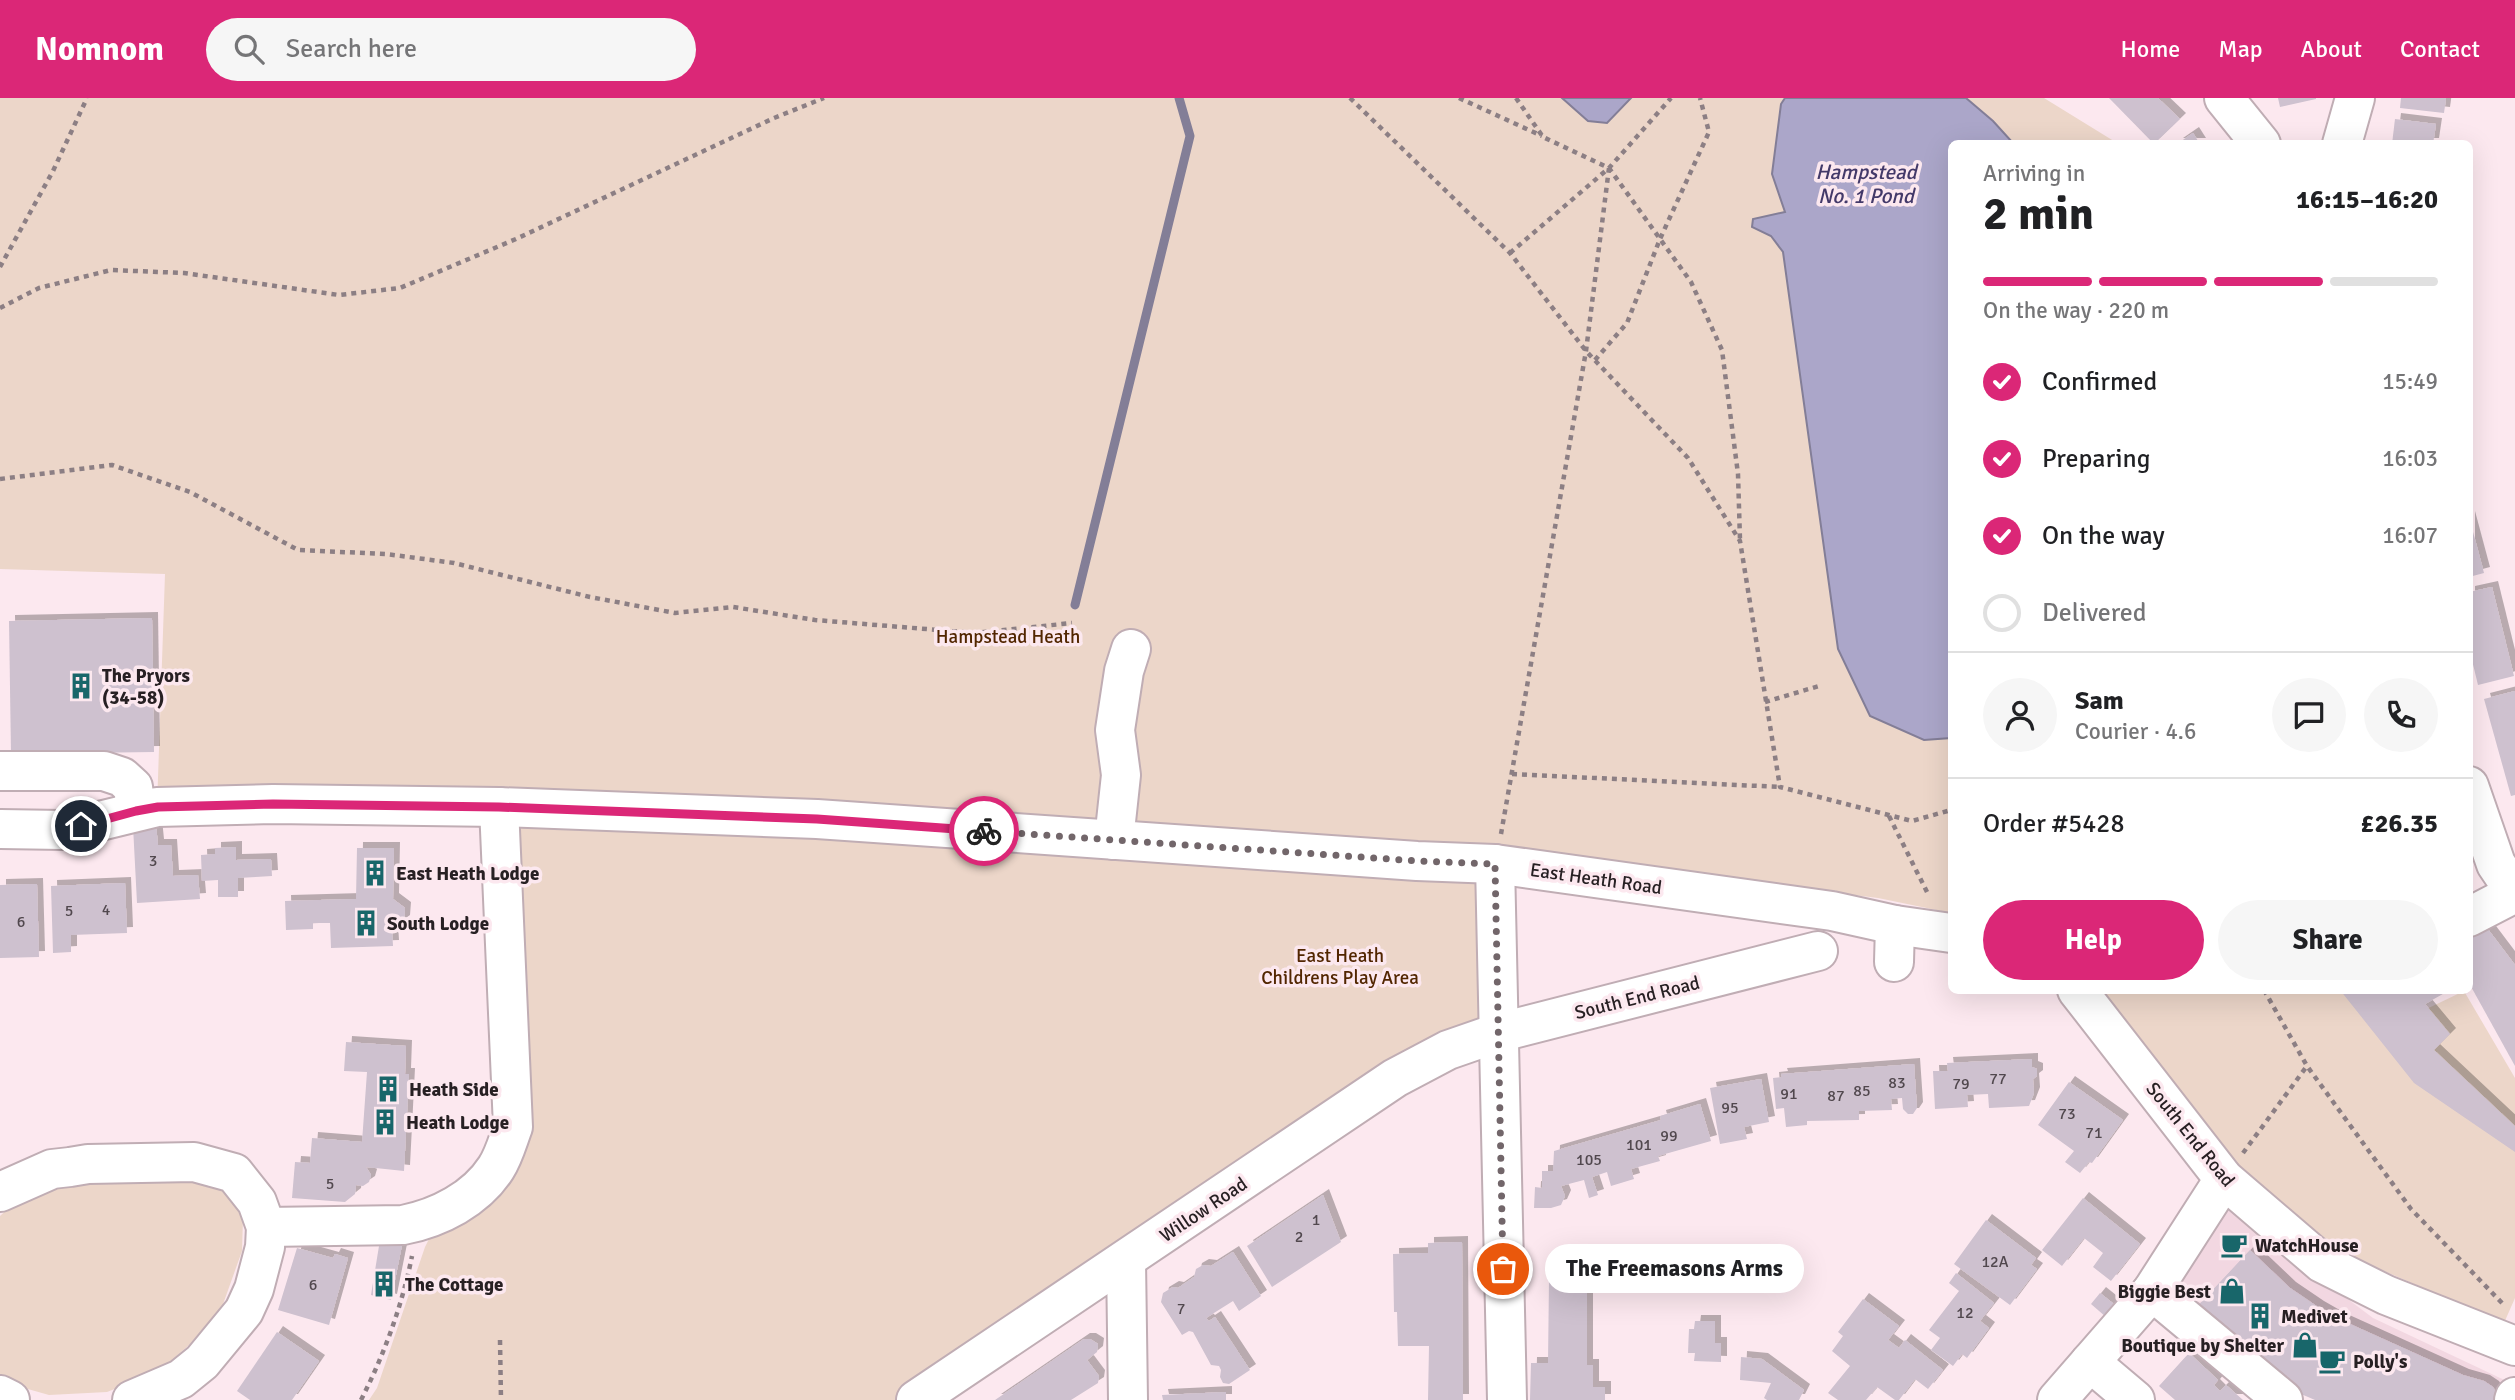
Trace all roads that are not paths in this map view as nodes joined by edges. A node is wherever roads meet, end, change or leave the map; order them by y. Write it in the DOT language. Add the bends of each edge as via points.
graph roads {
  1 [pos="2224,98"];
  2 [pos="2355,98"];
  3 [pos="2258,140"];
  4 [pos="2343,140"];
  5 [pos="1131,649"];
  6 [pos="0,771"];
  7 [pos="2473,798"];
  8 [pos="499,807"];
  9 [pos="136,811"];
  10 [pos="0,828"];
  11 [pos="1114,840"];
  12 [pos="1495,864"];
  13 [pos="2515,892"];
  14 [pos="2473,915"];
  15 [pos="1944,932"];
  16 [pos="1818,951"];
  17 [pos="2080,994"];
  18 [pos="1497,1033"];
  19 [pos="2224,1179"];
  20 [pos="0,1192"];
  21 [pos="266,1227"];
  22 [pos="1126,1261"];
  23 [pos="2152,1291"];
  24 [pos="2512,1328"];
  25 [pos="2090,1362"];
  26 [pos="0,1395"];
  27 [pos="10,1400"];
  28 [pos="132,1400"];
  29 [pos="916,1400"];
  30 [pos="1128,1400"];
  31 [pos="1507,1400"];
  32 [pos="2057,1400"];
  33 [pos="2135,1400"];
  34 [pos="2283,1400"];
  1 -- 3 [label="street"];
  2 -- 4 [label="street"];
  5 -- 11 [label="street" via="1115,730 1121,775"];
  6 -- 9 [label="street" via="104,771 122,777 133,788"];
  7 -- 13 [label="street" via="2496,864"];
  8 -- 9 [label="street, East Heath Road" via="273,804"];
  8 -- 11 [label="street, East Heath Road" via="817,819"];
  8 -- 21 [label="street" via="513,1127 497,1167 478,1191 419,1222"];
  9 -- 10 [label="street, East Heath Road" via="63,830"];
  11 -- 12 [label="street, East Heath Road"];
  12 -- 15 [label="street, East Heath Road" via="1832,911 1895,943"];
  12 -- 18 [label="street"];
  13 -- 14 [label="street"];
  16 -- 18 [label="street, South End Road"];
  17 -- 19 [label="street, South End Road"];
  18 -- 22 [label="street, Willow Road" via="1448,1050 1395,1078"];
  18 -- 31 [label="street"];
  19 -- 23 [label="street"];
  19 -- 24 [label="street, South End Road" via="2322,1263 2386,1296"];
  20 -- 21 [label="street" via="52,1170 88,1164 194,1162 234,1173 257,1202"];
  21 -- 28 [label="street" via="254,1289 226,1335 181,1379"];
  22 -- 29 [label="street, Willow Road"];
  22 -- 30 [label="street"];
  23 -- 25 [label="street"];
  23 -- 34 [label="street"];
  25 -- 32 [label="street"];
  25 -- 33 [label="street"];
  26 -- 27 [label="street"];
}
